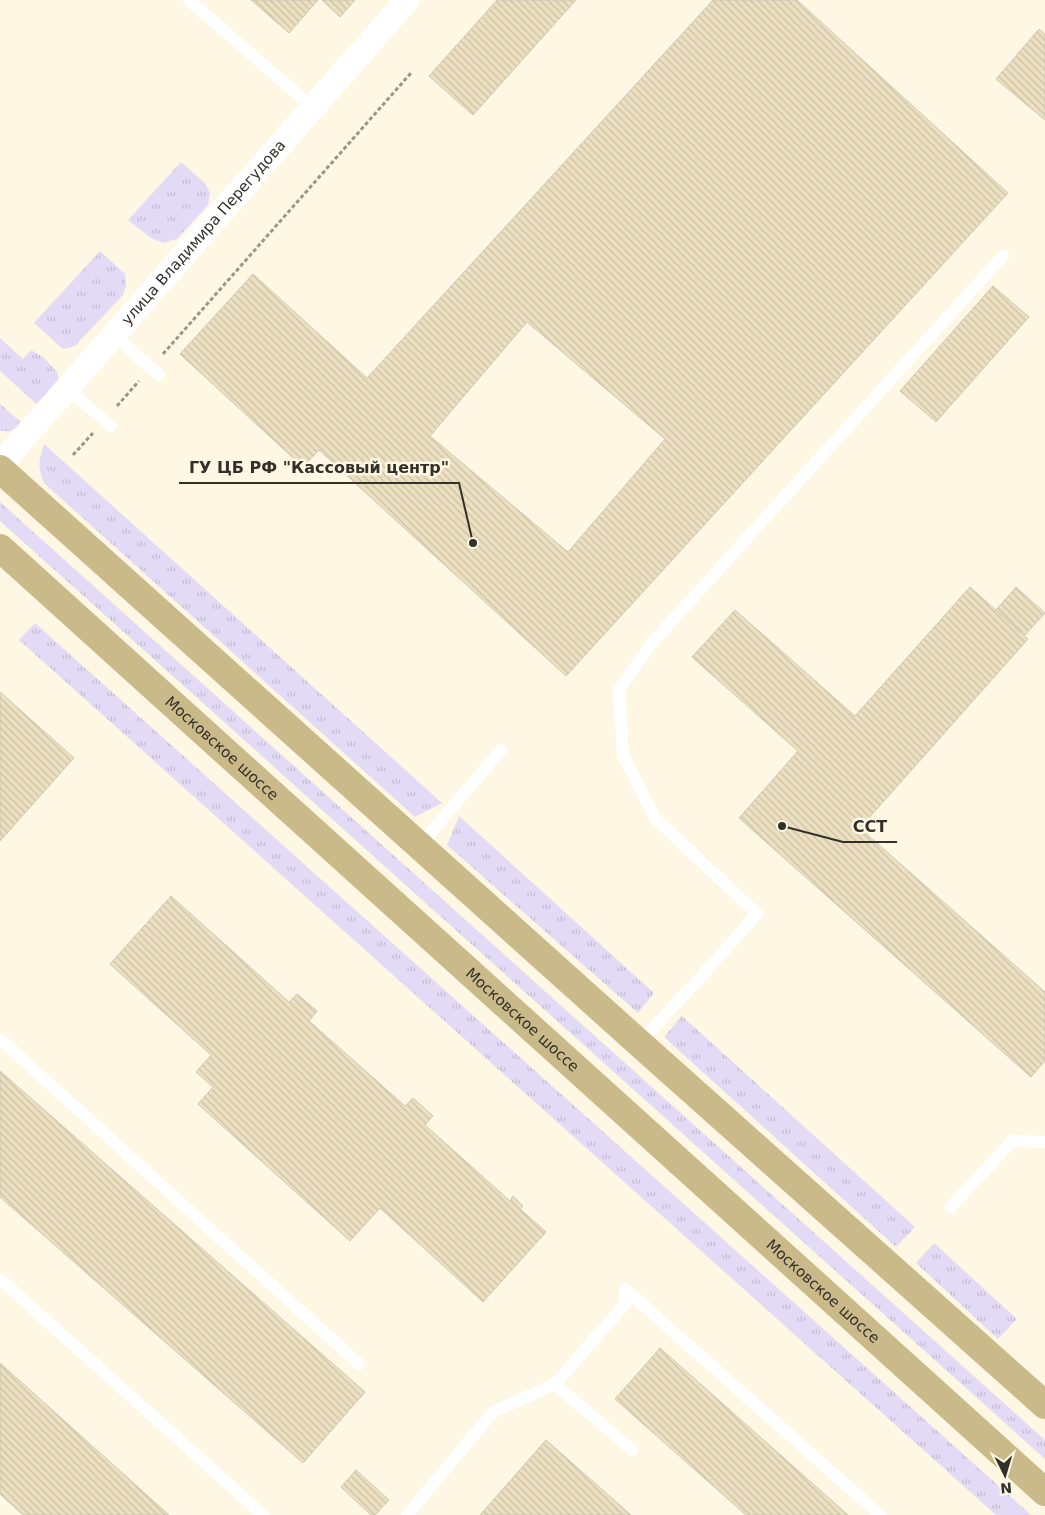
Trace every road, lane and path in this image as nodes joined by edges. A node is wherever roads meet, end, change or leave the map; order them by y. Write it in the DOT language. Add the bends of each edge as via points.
graph roads {
  1 [pos="189,0"];
  2 [pos="407,0"];
  3 [pos="411,73"];
  4 [pos="313,108"];
  5 [pos="1003,256"];
  6 [pos="114,335"];
  7 [pos="157,361"];
  8 [pos="159,375"];
  9 [pos="141,378"];
  10 [pos="67,389"];
  11 [pos="116,407"];
  12 [pos="111,426"];
  13 [pos="96,430"];
  14 [pos="73,455"];
  15 [pos="0,465"];
  16 [pos="0,469"];
  17 [pos="0,548"];
  18 [pos="501,750"];
  19 [pos="419,846"];
  20 [pos="0,1039"];
  21 [pos="638,1043"];
  22 [pos="1045,1142"];
  23 [pos="951,1207"];
  24 [pos="0,1279"];
  25 [pos="359,1364"];
  26 [pos="555,1384"];
  27 [pos="1045,1405"];
  28 [pos="632,1450"];
  29 [pos="1045,1492"];
  30 [pos="263,1515"];
  31 [pos="407,1515"];
  32 [pos="880,1515"];
  1 -- 4 [label="lane"];
  2 -- 4 [label="street, улица Владимира Перегудова"];
  3 -- 7 [label="path"];
  4 -- 6 [label="street, улица Владимира Перегудова"];
  5 -- 21 [label="lane" via="651,644 619,690 623,756 655,818 757,914"];
  6 -- 8 [label="lane"];
  6 -- 10 [label="street, улица Владимира Перегудова"];
  9 -- 11 [label="path"];
  10 -- 12 [label="lane"];
  10 -- 15 [label="street, улица Владимира Перегудова"];
  13 -- 14 [label="path"];
  16 -- 19 [label="main road"];
  17 -- 29 [label="main road, Московское шоссе"];
  18 -- 19 [label="lane"];
  19 -- 21 [label="main road"];
  20 -- 25 [label="lane"];
  21 -- 27 [label="main road"];
  22 -- 23 [label="lane" via="1012,1142"];
  24 -- 30 [label="lane"];
  26 -- 28 [label="lane"];
  26 -- 31 [label="lane" via="493,1412"];
  26 -- 32 [label="lane" via="625,1304 624,1289"];
}
